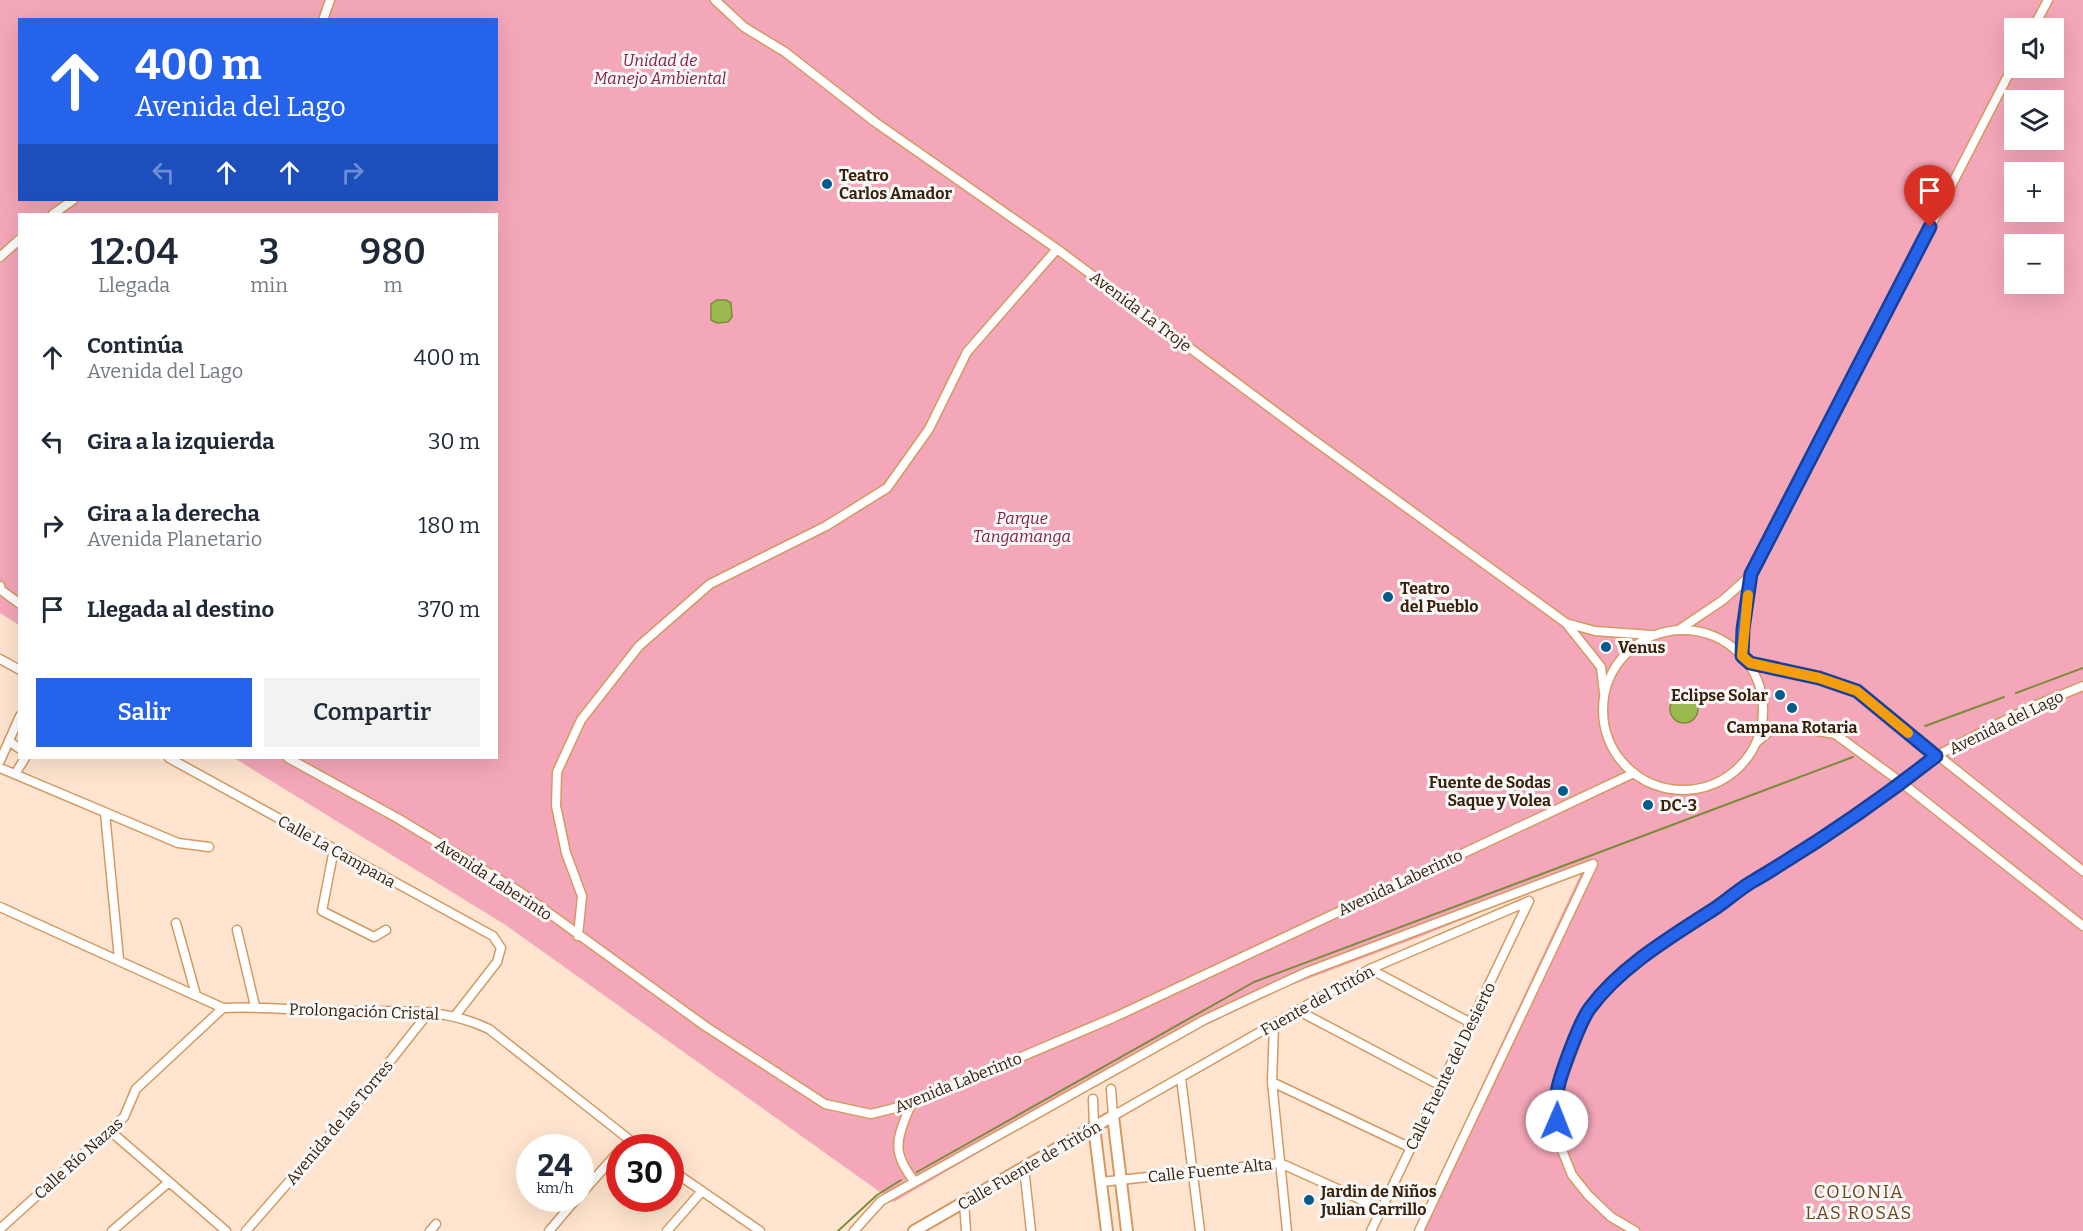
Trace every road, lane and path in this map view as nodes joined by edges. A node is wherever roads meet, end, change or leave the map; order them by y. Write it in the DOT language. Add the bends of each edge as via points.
graph roads {
  1 [pos="330,0"];
  2 [pos="716,0"];
  3 [pos="2048,0"];
  4 [pos="324,18"];
  5 [pos="2038,18"];
  6 [pos="2007,78"];
  7 [pos="72,201"];
  8 [pos="54,213"];
  9 [pos="18,241"];
  10 [pos="1057,249"];
  11 [pos="0,257"];
  12 [pos="1751,574"];
  13 [pos="0,586"];
  14 [pos="18,603"];
  15 [pos="1566,623"];
  16 [pos="1680,629"];
  17 [pos="1653,635"];
  18 [pos="1742,656"];
  19 [pos="0,659"];
  20 [pos="1750,663"];
  21 [pos="18,669"];
  22 [pos="2083,686"];
  23 [pos="1604,693"];
  24 [pos="1753,704"];
  25 [pos="1763,709"];
  26 [pos="18,721"];
  27 [pos="9,741"];
  28 [pos="1758,742"];
  29 [pos="18,748"];
  30 [pos="1936,756"];
  31 [pos="24,759"];
  32 [pos="171,759"];
  33 [pos="290,759"];
  34 [pos="0,761"];
  35 [pos="0,768"];
  36 [pos="1634,773"];
  37 [pos="15,774"];
  38 [pos="1902,783"];
  39 [pos="105,813"];
  40 [pos="209,848"];
  41 [pos="334,849"];
  42 [pos="2083,871"];
  43 [pos="1529,901"];
  44 [pos="0,907"];
  45 [pos="176,923"];
  46 [pos="2083,926"];
  47 [pos="237,930"];
  48 [pos="386,930"];
  49 [pos="578,936"];
  50 [pos="119,959"];
  51 [pos="1370,969"];
  52 [pos="196,995"];
  53 [pos="255,1006"];
  54 [pos="223,1008"];
  55 [pos="1297,1010"];
  56 [pos="429,1012"];
  57 [pos="455,1016"];
  58 [pos="1471,1023"];
  59 [pos="1274,1024"];
  60 [pos="1180,1078"];
  61 [pos="1272,1082"];
  62 [pos="1440,1086"];
  63 [pos="1111,1089"];
  64 [pos="1094,1099"];
  65 [pos="911,1104"];
  66 [pos="1113,1116"];
  67 [pos="1094,1127"];
  68 [pos="109,1130"];
  69 [pos="622,1134"];
  70 [pos="1411,1148"];
  71 [pos="1280,1163"];
  72 [pos="606,1164"];
  73 [pos="1024,1168"];
  74 [pos="1193,1171"];
  75 [pos="684,1178"];
  76 [pos="594,1179"];
  77 [pos="1121,1179"];
  78 [pos="169,1182"];
  79 [pos="915,1182"];
  80 [pos="1101,1182"];
  81 [pos="702,1191"];
  82 [pos="964,1202"];
  83 [pos="1382,1209"];
  84 [pos="565,1212"];
  85 [pos="436,1224"];
  86 [pos="4,1229"];
  87 [pos="112,1231"];
  88 [pos="225,1231"];
  89 [pos="246,1231"];
  90 [pos="429,1231"];
  91 [pos="549,1231"];
  92 [pos="667,1231"];
  93 [pos="760,1231"];
  94 [pos="854,1231"];
  95 [pos="914,1231"];
  96 [pos="966,1231"];
  97 [pos="1031,1231"];
  98 [pos="1107,1231"];
  99 [pos="1127,1231"];
  100 [pos="1200,1231"];
  101 [pos="1287,1231"];
  102 [pos="1371,1231"];
  103 [pos="1419,1231"];
  104 [pos="1635,1231"];
  1 -- 4 [label="street"];
  2 -- 10 [label="street, Avenida La Troje" via="744,27 785,52 875,122"];
  3 -- 5 [label="street"];
  6 -- 12 [label="street"];
  7 -- 8 [label="street"];
  9 -- 11 [label="street"];
  10 -- 15 [label="street, Avenida La Troje"];
  10 -- 49 [label="street" via="967,352 929,429 887,488 826,526 710,584 639,646 581,720 557,772 556,807 566,853 582,896"];
  12 -- 16 [label="street" via="1723,600"];
  12 -- 18 [label="street"];
  13 -- 14 [label="street"];
  15 -- 17 [label="street, Avenida La Troje" via="1595,632"];
  15 -- 23 [label="street, Avenida La Troje" via="1601,667"];
  16 -- 17 [label="street"];
  16 -- 18 [label="street" via="1707,632 1731,644"];
  17 -- 23 [label="street" via="1631,648 1614,669"];
  18 -- 20 [label="street"];
  19 -- 21 [label="street"];
  20 -- 25 [label="street" via="1761,688"];
  20 -- 30 [label="street" via="1857,691"];
  22 -- 30 [label="street, Avenida del Lago" via="2029,708"];
  23 -- 36 [label="street" via="1603,720 1610,745"];
  24 -- 25 [label="street"];
  25 -- 28 [label="street"];
  26 -- 27 [label="street"];
  27 -- 29 [label="street"];
  27 -- 34 [label="street"];
  28 -- 36 [label="street" via="1743,765 1722,781 1698,790 1671,790 1646,782"];
  28 -- 38 [label="street" via="1771,730 1794,727 1835,734"];
  30 -- 38 [label="street, Avenida del Lago"];
  30 -- 42 [label="street"];
  31 -- 37 [label="street"];
  32 -- 41 [label="street, Calle La Campana"];
  33 -- 49 [label="street, Avenida Laberinto" via="520,892"];
  35 -- 37 [label="street"];
  36 -- 65 [label="street, Avenida Laberinto" via="1115,1017"];
  37 -- 39 [label="street"];
  38 -- 46 [label="street"];
  38 -- 104 [label="street, Avenida del Lago" via="1685,926 1609,986 1588,1010 1557,1092 1562,1150 1572,1175 1588,1195 1611,1217"];
  39 -- 40 [label="street" via="178,843"];
  39 -- 50 [label="street"];
  41 -- 48 [label="street" via="322,911 374,937"];
  41 -- 57 [label="street, Calle La Campana" via="493,936 501,948 497,962"];
  43 -- 51 [label="street, Fuente del Tritón"];
  43 -- 58 [label="street, Calle Fuente del Desierto"];
  44 -- 50 [label="street"];
  45 -- 52 [label="street"];
  47 -- 53 [label="street"];
  49 -- 65 [label="street, Avenida Laberinto" via="825,1104 871,1114"];
  50 -- 52 [label="street"];
  51 -- 55 [label="street, Fuente del Tritón"];
  51 -- 58 [label="street"];
  52 -- 54 [label="street"];
  53 -- 54 [label="street, Prolongación Cristal"];
  53 -- 56 [label="street, Prolongación Cristal"];
  54 -- 68 [label="street, Calle Río Nazas" via="136,1089 124,1118"];
  55 -- 59 [label="street, Fuente del Tritón"];
  55 -- 62 [label="street"];
  56 -- 57 [label="street, Prolongación Cristal"];
  56 -- 89 [label="street, Avenida de las Torres" via="354,1107"];
  57 -- 69 [label="street, Prolongación Cristal" via="489,1029"];
  58 -- 62 [label="street, Calle Fuente del Desierto"];
  59 -- 60 [label="street, Fuente del Tritón"];
  59 -- 61 [label="street"];
  60 -- 66 [label="street, Fuente del Tritón"];
  60 -- 74 [label="street"];
  61 -- 70 [label="street"];
  61 -- 71 [label="street"];
  62 -- 70 [label="street, Calle Fuente del Desierto"];
  63 -- 66 [label="street"];
  64 -- 67 [label="street"];
  65 -- 79 [label="street" via="897,1148 898,1158"];
  66 -- 67 [label="street, Calle Fuente de Tritón"];
  66 -- 77 [label="street"];
  67 -- 73 [label="street, Calle Fuente de Tritón"];
  67 -- 80 [label="street"];
  68 -- 78 [label="street"];
  68 -- 86 [label="street, Calle Río Nazas"];
  70 -- 83 [label="street, Calle Fuente del Desierto"];
  71 -- 74 [label="street, Calle Fuente Alta"];
  71 -- 83 [label="street, Calle Fuente Alta"];
  71 -- 101 [label="street"];
  72 -- 76 [label="street"];
  73 -- 82 [label="street, Calle Fuente de Tritón"];
  73 -- 97 [label="street"];
  74 -- 77 [label="street, Calle Fuente Alta"];
  74 -- 100 [label="street"];
  75 -- 81 [label="street"];
  77 -- 80 [label="street, Calle Fuente Alta"];
  77 -- 99 [label="street"];
  78 -- 87 [label="street"];
  78 -- 88 [label="street"];
  79 -- 94 [label="street" via="881,1202"];
  79 -- 103 [label="street" via="1204,1020 1257,995 1307,972 1593,864"];
  80 -- 98 [label="street"];
  81 -- 92 [label="street"];
  81 -- 93 [label="street"];
  82 -- 95 [label="street, Calle Fuente de Tritón"];
  82 -- 96 [label="street"];
  83 -- 102 [label="street, Calle Fuente del Desierto"];
  84 -- 91 [label="street"];
  85 -- 90 [label="street"];
}
